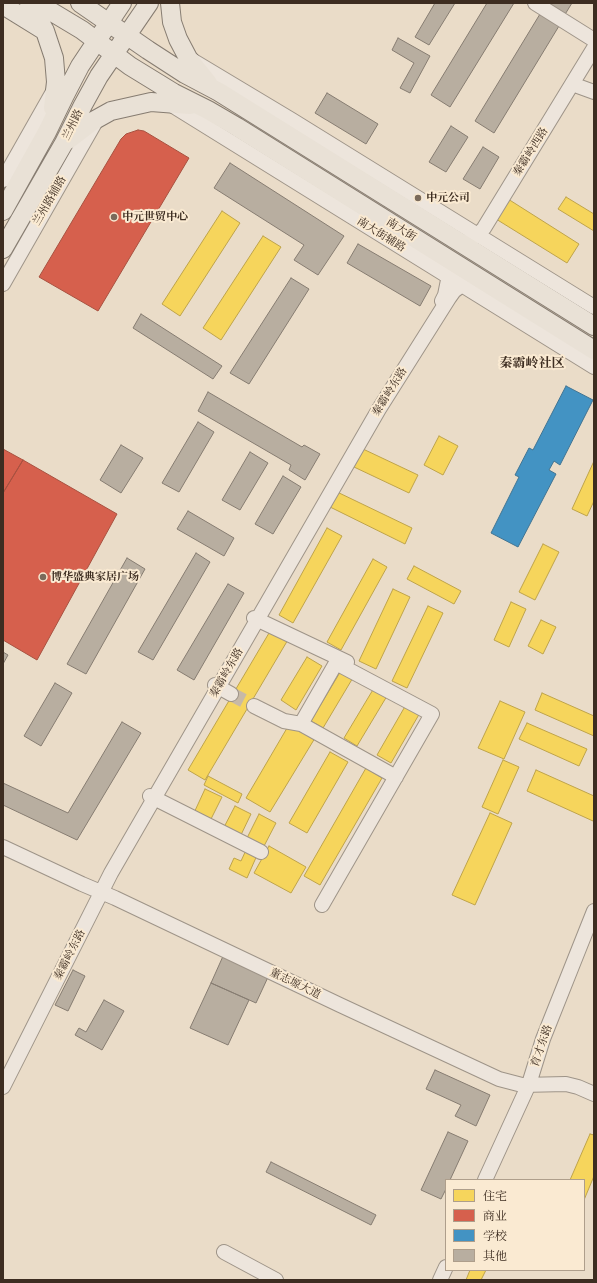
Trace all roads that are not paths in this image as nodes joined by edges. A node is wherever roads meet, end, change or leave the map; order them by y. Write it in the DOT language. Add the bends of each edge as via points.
graph roads {
  1 [pos="29,3"];
  2 [pos="37,3"];
  3 [pos="80,3"];
  4 [pos="122,3"];
  5 [pos="149,3"];
  6 [pos="170,3"];
  7 [pos="535,3"];
  8 [pos="3,5"];
  9 [pos="109,23"];
  10 [pos="45,31"];
  11 [pos="127,36"];
  12 [pos="594,40"];
  13 [pos="97,41"];
  14 [pos="594,48"];
  15 [pos="114,54"];
  16 [pos="594,57"];
  17 [pos="188,58"];
  18 [pos="574,85"];
  19 [pos="56,87"];
  20 [pos="219,92"];
  21 [pos="594,92"];
  22 [pos="168,103"];
  23 [pos="208,110"];
  24 [pos="98,118"];
  25 [pos="47,132"];
  26 [pos="64,143"];
  27 [pos="3,180"];
  28 [pos="3,212"];
  29 [pos="481,237"];
  30 [pos="457,240"];
  31 [pos="3,249"];
  32 [pos="442,256"];
  33 [pos="487,259"];
  34 [pos="448,276"];
  35 [pos="478,278"];
  36 [pos="3,284"];
  37 [pos="462,285"];
  38 [pos="594,307"];
  39 [pos="594,326"];
  40 [pos="594,350"];
  41 [pos="594,367"];
  42 [pos="256,619"];
  43 [pos="410,693"];
  44 [pos="254,706"];
  45 [pos="301,724"];
  46 [pos="396,777"];
  47 [pos="152,797"];
  48 [pos="3,841"];
  49 [pos="3,847"];
  50 [pos="261,852"];
  51 [pos="101,889"];
  52 [pos="322,905"];
  53 [pos="594,911"];
  54 [pos="594,928"];
  55 [pos="6,1072"];
  56 [pos="533,1081"];
  57 [pos="3,1087"];
  58 [pos="594,1087"];
  59 [pos="594,1094"];
  60 [pos="486,1179"];
  61 [pos="492,1179"];
  62 [pos="224,1252"];
  63 [pos="445,1269"];
  64 [pos="452,1271"];
  65 [pos="276,1280"];
  66 [pos="440,1280"];
  67 [pos="447,1280"];
  1 -- 10 [label="main road"];
  2 -- 13 [label="main road"];
  3 -- 9 [label="main road"];
  4 -- 9 [label="main road, 兰州路"];
  5 -- 11 [label="main road, 兰州路"];
  6 -- 17 [label="main road" via="172,22"];
  7 -- 12 [label="street"];
  8 -- 10 [label="main road"];
  9 -- 11 [label="main road"];
  9 -- 13 [label="main road, 兰州路"];
  10 -- 19 [label="main road" via="54,58"];
  11 -- 15 [label="main road, 兰州路"];
  11 -- 20 [label="main road" via="185,74"];
  13 -- 15 [label="main road"];
  13 -- 25 [label="main road, 兰州路" via="80,66"];
  14 -- 18 [label="street, 秦霸岭西路"];
  15 -- 23 [label="main road" via="174,93"];
  15 -- 26 [label="main road, 兰州路" via="93,87"];
  16 -- 18 [label="street, 秦霸岭西路"];
  17 -- 20 [label="main road" via="206,82"];
  17 -- 29 [label="street"];
  18 -- 21 [label="street"];
  18 -- 29 [label="street, 秦霸岭西路" via="484,228"];
  19 -- 25 [label="main road"];
  19 -- 27 [label="street"];
  20 -- 30 [label="main road, 南大街"];
  22 -- 23 [label="main road"];
  22 -- 24 [label="main road" via="151,102 130,106"];
  22 -- 34 [label="street, 南大街辅路"];
  23 -- 32 [label="main road, 南大街"];
  24 -- 26 [label="main road"];
  24 -- 36 [label="street, 兰州路辅路"];
  25 -- 28 [label="main road, 兰州路"];
  26 -- 31 [label="main road, 兰州路"];
  29 -- 30 [label="street"];
  29 -- 33 [label="street"];
  29 -- 38 [label="street"];
  30 -- 33 [label="main road, 南大街"];
  32 -- 34 [label="street, 秦霸岭东路"];
  32 -- 35 [label="main road, 南大街"];
  33 -- 39 [label="main road, 南大街"];
  34 -- 37 [label="street, 南大街辅路"];
  34 -- 42 [label="street, 秦霸岭东路" via="445,295 375,407"];
  35 -- 37 [label="street, 秦霸岭东路"];
  35 -- 40 [label="main road, 南大街"];
  37 -- 41 [label="street, 南大街辅路"];
  37 -- 42 [label="street, 秦霸岭东路" via="449,298 379,409"];
  42 -- 43 [label="street"];
  42 -- 47 [label="street, 秦霸岭东路" via="222,689"];
  44 -- 45 [label="street" via="284,721"];
  45 -- 46 [label="street"];
  45 -- 46 [label="street" via="336,663 432,714"];
  46 -- 52 [label="street"];
  47 -- 50 [label="street"];
  47 -- 51 [label="street, 秦霸岭东路"];
  48 -- 51 [label="street, 董志塬大道"];
  49 -- 51 [label="street, 董志塬大道"];
  51 -- 55 [label="street, 秦霸岭东路"];
  51 -- 56 [label="street, 董志塬大道" via="490,1075 522,1085"];
  53 -- 56 [label="street, 育才东路" via="543,1039"];
  54 -- 56 [label="street, 育才东路"];
  55 -- 57 [label="street, 秦霸岭东路"];
  56 -- 58 [label="street, 董志塬大道" via="568,1079"];
  56 -- 59 [label="street, 董志塬大道" via="566,1084"];
  56 -- 60 [label="street, 育才东路"];
  56 -- 61 [label="street, 育才东路"];
  62 -- 65 [label="street"];
  63 -- 66 [label="street"];
  64 -- 67 [label="street"];
}
